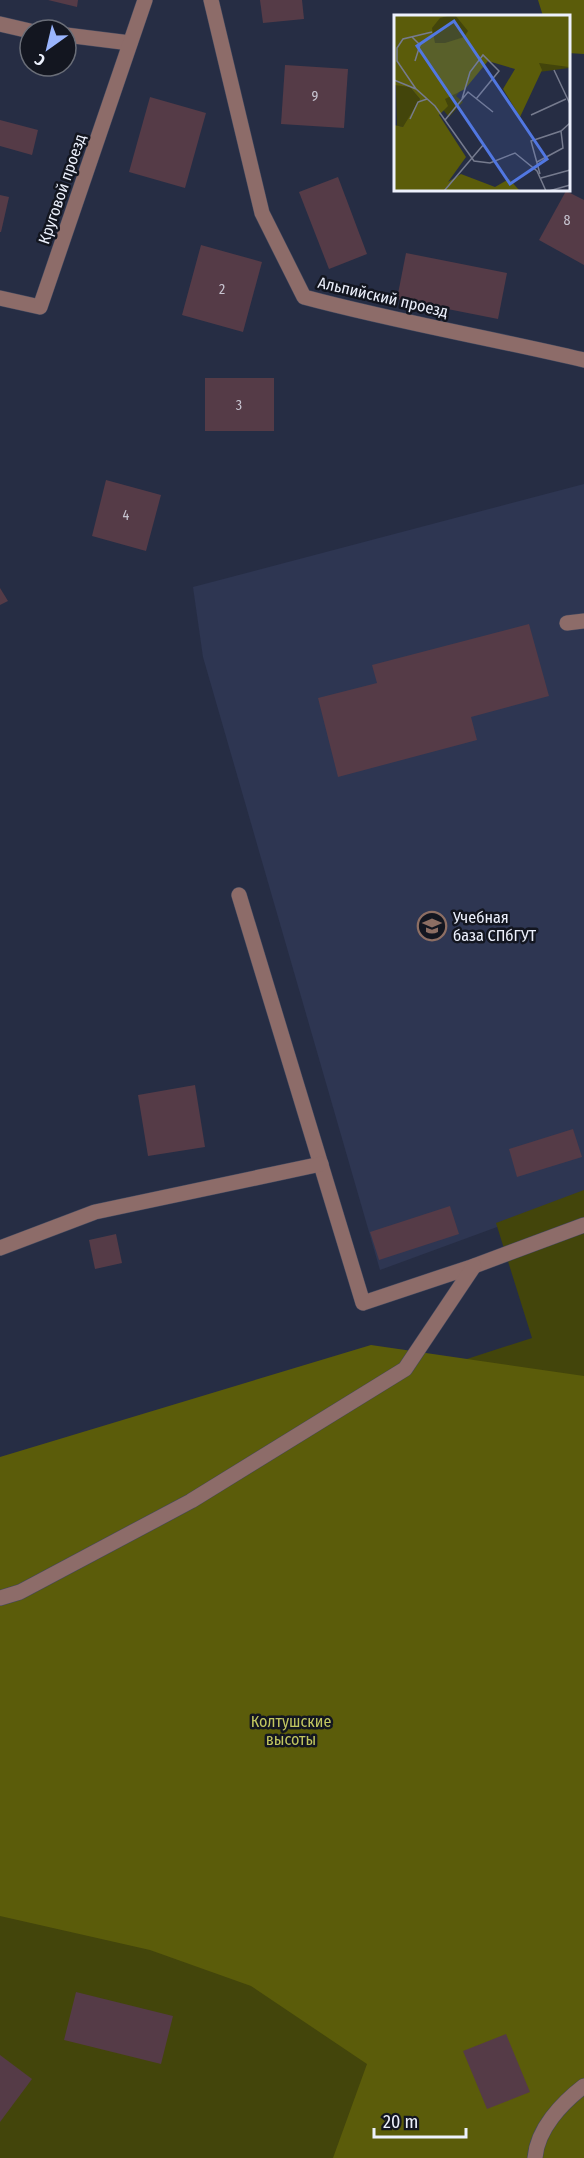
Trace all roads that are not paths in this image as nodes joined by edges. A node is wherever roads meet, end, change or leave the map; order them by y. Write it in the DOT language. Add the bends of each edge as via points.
graph roads {
  1 [pos="145,0"];
  2 [pos="211,0"];
  3 [pos="0,24"];
  4 [pos="18,28"];
  5 [pos="78,36"];
  6 [pos="130,42"];
  7 [pos="0,298"];
  8 [pos="584,360"];
  9 [pos="584,621"];
  10 [pos="567,623"];
  11 [pos="239,895"];
  12 [pos="321,1164"];
  13 [pos="584,1225"];
  14 [pos="0,1248"];
  15 [pos="474,1266"];
  16 [pos="0,1598"];
  17 [pos="584,2086"];
  18 [pos="535,2158"];
  1 -- 6 [label="street, Круговой проезд"];
  2 -- 8 [label="street, Альпийский проезд" via="262,213 304,297 365,314"];
  3 -- 4 [label="street"];
  5 -- 6 [label="street"];
  6 -- 7 [label="street, Круговой проезд" via="40,308"];
  9 -- 10 [label="street"];
  11 -- 12 [label="street"];
  12 -- 14 [label="street" via="95,1212"];
  12 -- 15 [label="street" via="363,1303"];
  13 -- 15 [label="street"];
  15 -- 16 [label="street" via="405,1369 191,1501 20,1592"];
  17 -- 18 [label="street" via="561,2104 536,2148"];
}
